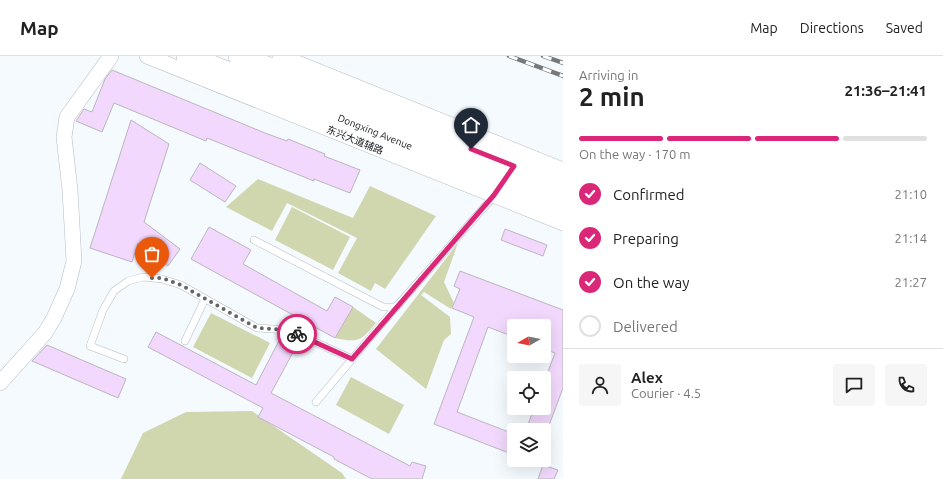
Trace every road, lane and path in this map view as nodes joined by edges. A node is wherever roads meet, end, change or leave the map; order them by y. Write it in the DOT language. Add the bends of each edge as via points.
graph roads {
  1 [pos="111,56"];
  2 [pos="147,56"];
  3 [pos="187,56"];
  4 [pos="239,56"];
  5 [pos="280,56"];
  6 [pos="263,86"];
  7 [pos="224,87"];
  8 [pos="388,107"];
  9 [pos="341,118"];
  10 [pos="370,146"];
  11 [pos="563,170"];
  12 [pos="505,178"];
  13 [pos="563,186"];
  14 [pos="563,207"];
  15 [pos="563,223"];
  16 [pos="254,240"];
  17 [pos="205,299"];
  18 [pos="396,307"];
  19 [pos="185,341"];
  20 [pos="124,359"];
  21 [pos="352,359"];
  22 [pos="0,383"];
  23 [pos="316,402"];
  1 -- 22 [label="street" via="67,117 64,137 74,260 67,289 44,333"];
  2 -- 7 [label="street, 东兴大道辅路"];
  3 -- 6 [label="main road, Dongxing Avenue"];
  4 -- 8 [label="main road, Dongxing Avenue"];
  5 -- 8 [label="street"];
  6 -- 7 [label="street"];
  6 -- 9 [label="main road, Dongxing Avenue"];
  7 -- 10 [label="street, 东兴大道辅路"];
  8 -- 11 [label="street"];
  8 -- 12 [label="main road, Dongxing Avenue"];
  9 -- 10 [label="street"];
  9 -- 12 [label="main road, Dongxing Avenue"];
  10 -- 12 [label="street, 东兴大道辅路"];
  12 -- 13 [label="main road, Dongxing Avenue"];
  12 -- 14 [label="main road, Dongxing Avenue"];
  12 -- 15 [label="street, 东兴大道辅路"];
  12 -- 18 [label="lane"];
  16 -- 18 [label="lane" via="383,307"];
  17 -- 19 [label="lane"];
  17 -- 20 [label="lane" via="181,285 162,278 143,277 128,281 114,291 103,310 90,346"];
  17 -- 21 [label="lane" via="257,328 288,330"];
  18 -- 21 [label="lane"];
  21 -- 23 [label="lane"];
}
